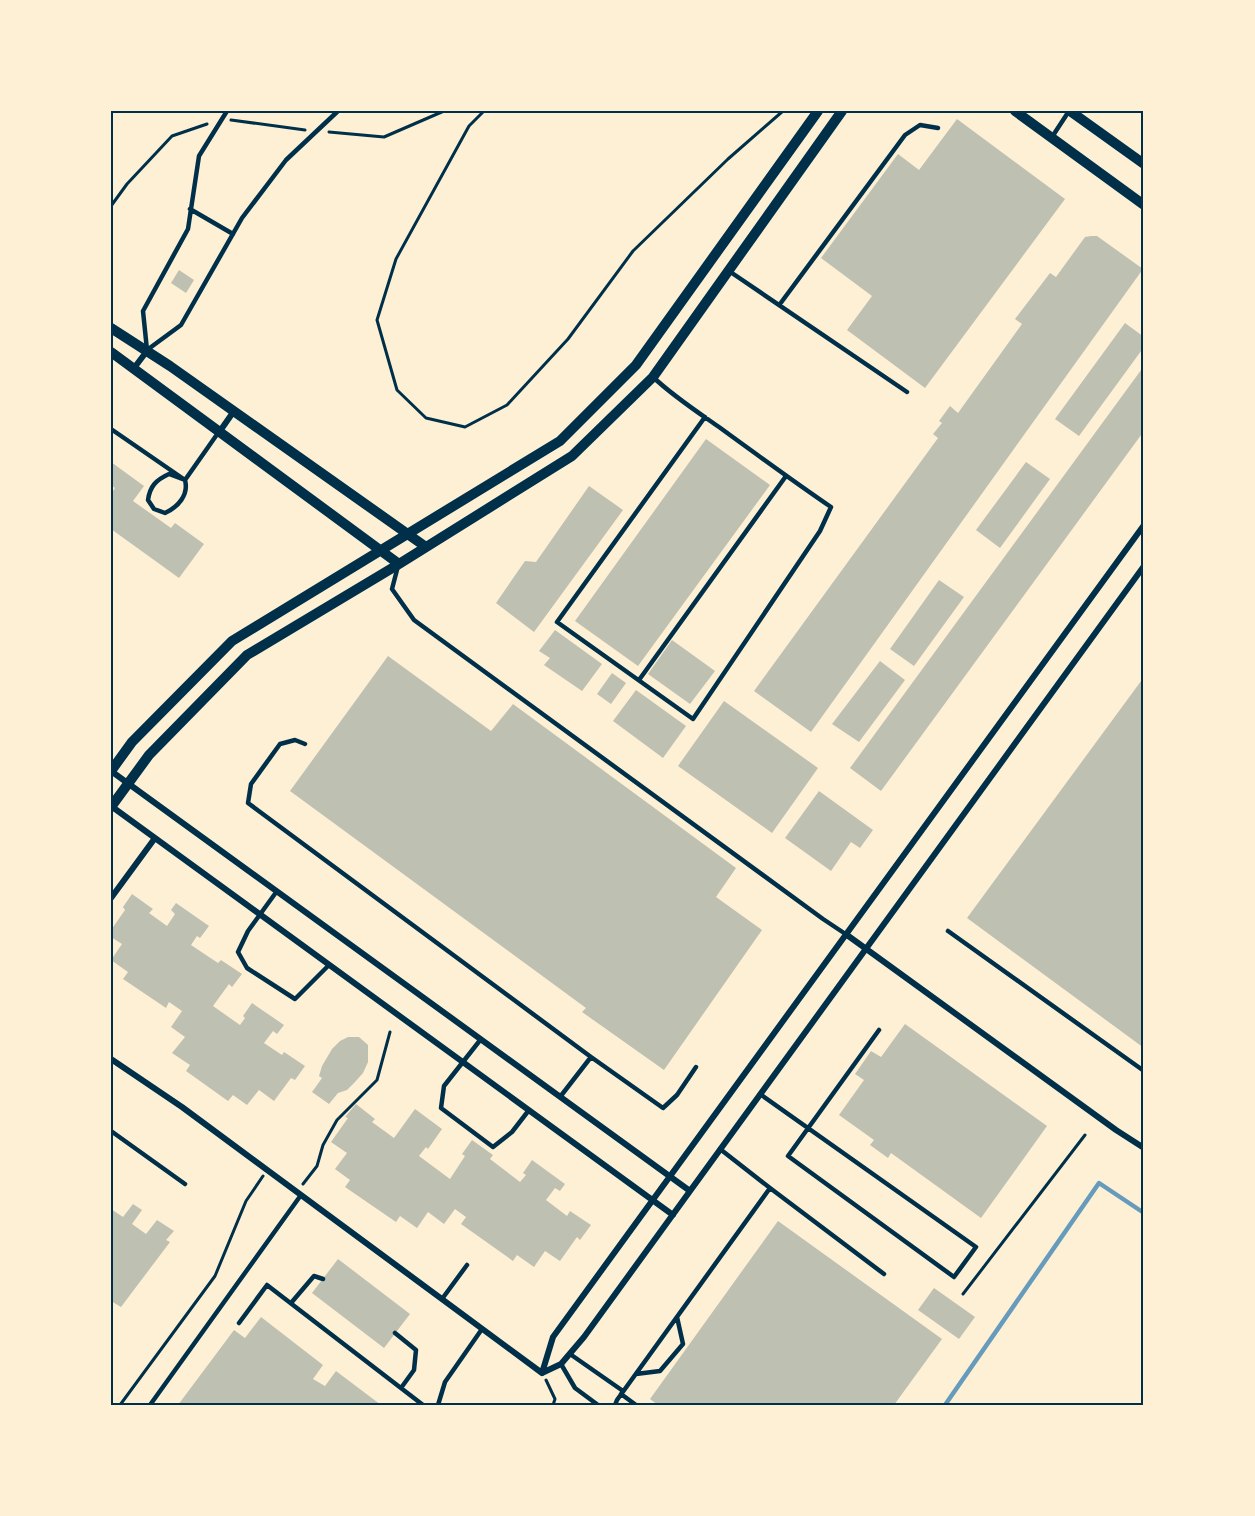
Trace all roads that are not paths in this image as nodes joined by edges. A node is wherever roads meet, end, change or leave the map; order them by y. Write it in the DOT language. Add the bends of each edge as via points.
graph roads {
  1 [pos="227,111"];
  2 [pos="338,111"];
  3 [pos="818,111"];
  4 [pos="842,111"];
  5 [pos="1015,111"];
  6 [pos="1070,111"];
  7 [pos="938,128"];
  8 [pos="1052,137"];
  9 [pos="1144,164"];
  10 [pos="1144,204"];
  11 [pos="190,209"];
  12 [pos="233,234"];
  13 [pos="729,271"];
  14 [pos="780,304"];
  15 [pos="111,328"];
  16 [pos="147,350"];
  17 [pos="111,352"];
  18 [pos="134,368"];
  19 [pos="653,377"];
  20 [pos="907,392"];
  21 [pos="234,410"];
  22 [pos="705,417"];
  23 [pos="111,429"];
  24 [pos="220,431"];
  25 [pos="786,476"];
  26 [pos="185,480"];
  27 [pos="1144,525"];
  28 [pos="407,535"];
  29 [pos="426,548"];
  30 [pos="381,550"];
  31 [pos="399,564"];
  32 [pos="1144,566"];
  33 [pos="639,680"];
  34 [pos="305,744"];
  35 [pos="111,771"];
  36 [pos="128,783"];
  37 [pos="111,806"];
  38 [pos="155,838"];
  39 [pos="277,891"];
  40 [pos="111,898"];
  41 [pos="259,914"];
  42 [pos="948,931"];
  43 [pos="847,935"];
  44 [pos="866,949"];
  45 [pos="329,965"];
  46 [pos="879,1030"];
  47 [pos="481,1040"];
  48 [pos="591,1058"];
  49 [pos="111,1059"];
  50 [pos="463,1062"];
  51 [pos="696,1067"];
  52 [pos="1144,1071"];
  53 [pos="760,1094"];
  54 [pos="560,1097"];
  55 [pos="529,1110"];
  56 [pos="807,1128"];
  57 [pos="111,1131"];
  58 [pos="1144,1148"];
  59 [pos="720,1149"];
  60 [pos="671,1177"];
  61 [pos="185,1184"];
  62 [pos="770,1188"];
  63 [pos="690,1191"];
  64 [pos="301,1195"];
  65 [pos="654,1201"];
  66 [pos="673,1215"];
  67 [pos="467,1264"];
  68 [pos="884,1274"];
  69 [pos="323,1279"];
  70 [pos="442,1299"];
  71 [pos="291,1304"];
  72 [pos="677,1317"];
  73 [pos="239,1323"];
  74 [pos="482,1329"];
  75 [pos="395,1333"];
  76 [pos="570,1354"];
  77 [pos="561,1364"];
  78 [pos="542,1373"];
  79 [pos="636,1374"];
  80 [pos="401,1388"];
  81 [pos="622,1392"];
  82 [pos="150,1405"];
  83 [pos="423,1405"];
  84 [pos="438,1405"];
  85 [pos="598,1405"];
  86 [pos="615,1405"];
  87 [pos="636,1405"];
  1 -- 11 [label="lane" via="199,156"];
  2 -- 12 [label="lane" via="286,160"];
  3 -- 28 [label="street" via="636,365 560,441"];
  4 -- 13 [label="street"];
  5 -- 8 [label="street"];
  6 -- 8 [label="lane"];
  6 -- 9 [label="street"];
  7 -- 14 [label="lane" via="920,125 905,135"];
  8 -- 10 [label="street"];
  11 -- 12 [label="lane"];
  11 -- 16 [label="lane" via="188,229 143,311"];
  12 -- 16 [label="lane" via="181,325"];
  13 -- 14 [label="lane"];
  13 -- 19 [label="street"];
  14 -- 20 [label="lane"];
  15 -- 16 [label="street"];
  16 -- 18 [label="street"];
  16 -- 21 [label="street"];
  17 -- 18 [label="street"];
  18 -- 24 [label="street"];
  19 -- 22 [label="lane"];
  19 -- 29 [label="street" via="572,456"];
  21 -- 24 [label="street"];
  21 -- 28 [label="street"];
  22 -- 25 [label="lane"];
  22 -- 33 [label="lane" via="557,621"];
  23 -- 26 [label="lane"];
  24 -- 26 [label="lane"];
  24 -- 30 [label="street"];
  25 -- 33 [label="lane"];
  25 -- 33 [label="lane" via="831,507 820,531 693,718"];
  26 -- 26 [label="lane" via="184,497 174,509 165,513 154,509 148,500 149,490 158,479 169,474"];
  27 -- 43 [label="street"];
  28 -- 29 [label="street"];
  28 -- 30 [label="street"];
  29 -- 31 [label="street"];
  30 -- 31 [label="street"];
  30 -- 35 [label="street" via="232,641 132,742"];
  31 -- 36 [label="street" via="247,655 149,755"];
  31 -- 43 [label="lane" via="392,589 414,620"];
  32 -- 44 [label="street"];
  34 -- 48 [label="lane" via="295,740 280,744 250,784 248,803"];
  35 -- 36 [label="street"];
  36 -- 37 [label="street"];
  36 -- 39 [label="street"];
  37 -- 38 [label="street"];
  38 -- 40 [label="street"];
  38 -- 41 [label="street"];
  39 -- 41 [label="lane"];
  39 -- 47 [label="street"];
  41 -- 45 [label="street"];
  41 -- 45 [label="lane" via="238,952 247,968 295,999"];
  42 -- 52 [label="lane"];
  43 -- 44 [label="street"];
  43 -- 60 [label="street"];
  44 -- 53 [label="street"];
  44 -- 58 [label="street"];
  45 -- 50 [label="street"];
  46 -- 56 [label="lane"];
  47 -- 50 [label="lane"];
  47 -- 54 [label="street"];
  48 -- 51 [label="lane" via="663,1108"];
  48 -- 54 [label="lane"];
  49 -- 64 [label="street"];
  50 -- 55 [label="street"];
  50 -- 55 [label="lane" via="444,1086 441,1108 493,1147 512,1132"];
  53 -- 56 [label="lane"];
  53 -- 59 [label="street"];
  54 -- 60 [label="street"];
  55 -- 65 [label="street"];
  56 -- 56 [label="lane" via="788,1156 954,1277 976,1247"];
  57 -- 61 [label="lane"];
  59 -- 62 [label="lane"];
  59 -- 63 [label="street"];
  60 -- 63 [label="street"];
  60 -- 65 [label="street"];
  62 -- 68 [label="lane"];
  62 -- 72 [label="lane"];
  63 -- 66 [label="street"];
  64 -- 70 [label="street"];
  64 -- 82 [label="lane"];
  65 -- 66 [label="street"];
  65 -- 78 [label="street" via="553,1337"];
  66 -- 76 [label="street"];
  67 -- 70 [label="lane"];
  69 -- 71 [label="lane" via="314,1276"];
  70 -- 74 [label="street"];
  71 -- 73 [label="lane" via="267,1285"];
  71 -- 80 [label="lane"];
  72 -- 79 [label="lane"];
  72 -- 79 [label="lane" via="683,1344 660,1371"];
  74 -- 78 [label="street"];
  74 -- 84 [label="lane" via="445,1382"];
  75 -- 80 [label="lane" via="416,1350 414,1370"];
  76 -- 77 [label="street"];
  76 -- 81 [label="lane"];
  77 -- 78 [label="street"];
  77 -- 85 [label="lane" via="574,1388"];
  79 -- 81 [label="lane"];
  80 -- 83 [label="lane"];
  81 -- 86 [label="lane"];
  81 -- 87 [label="lane"];
}
